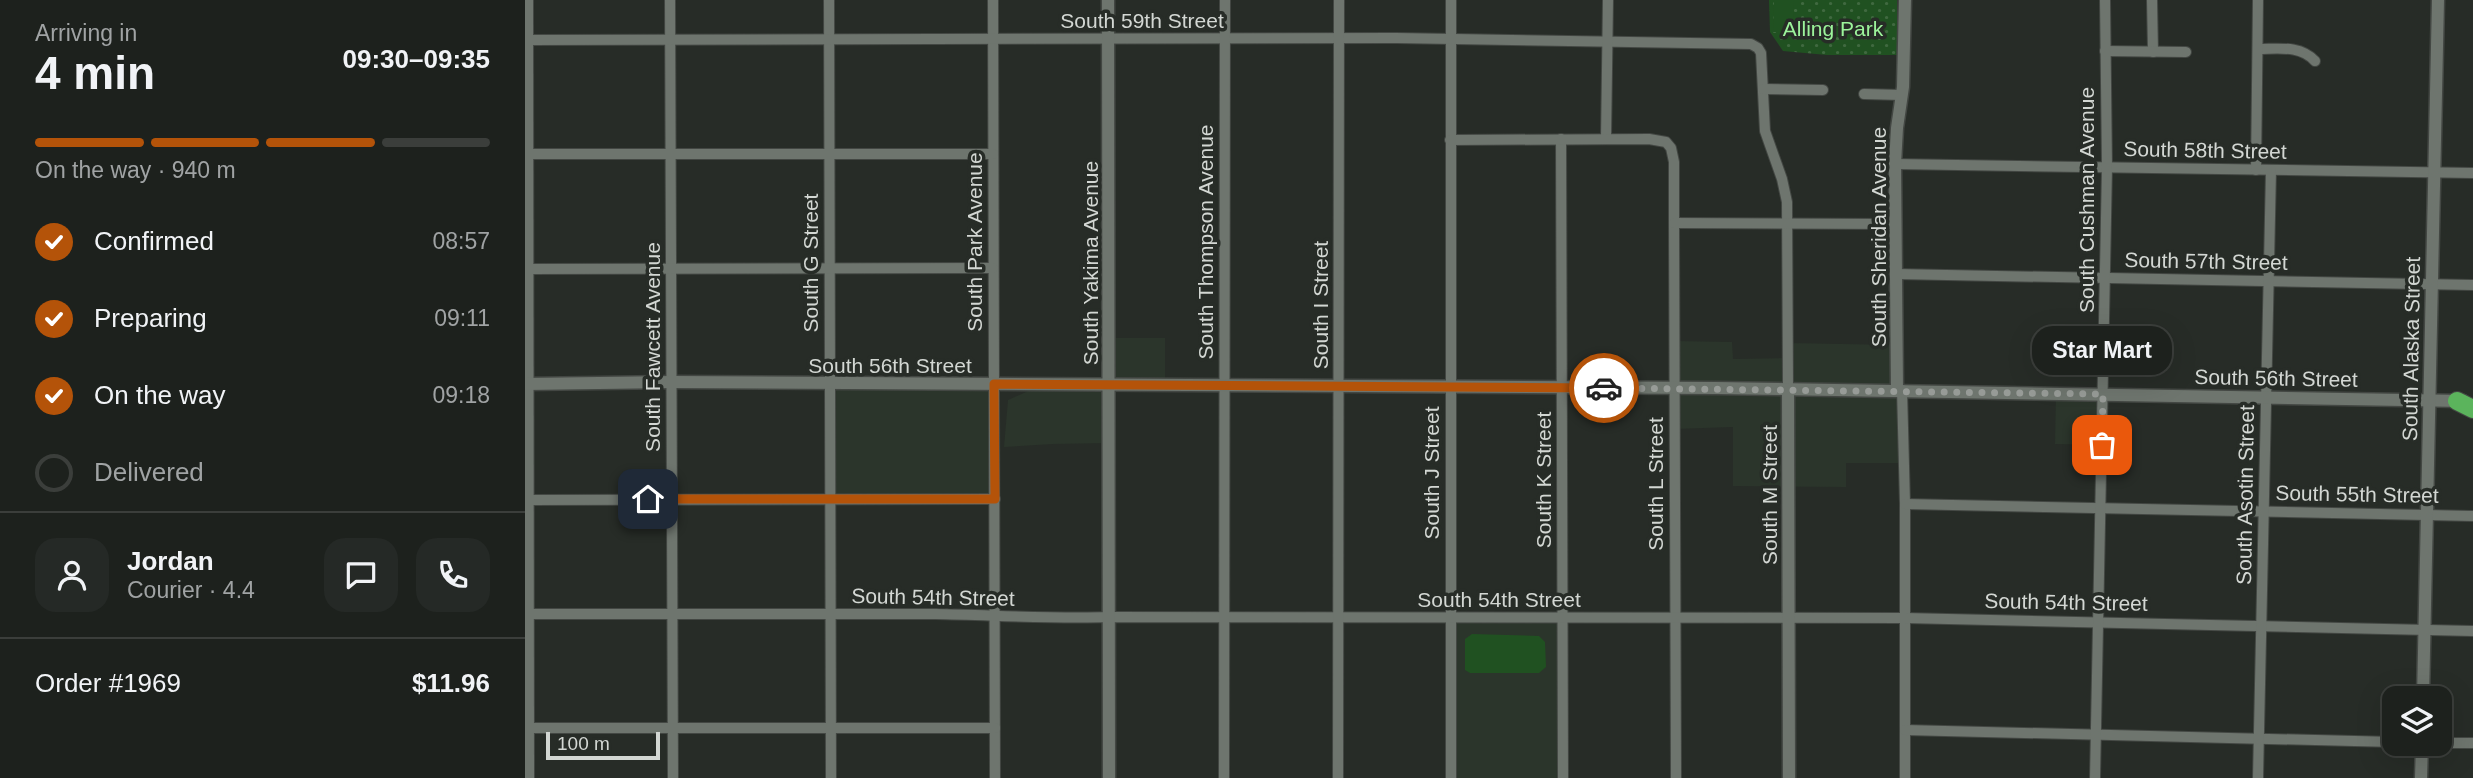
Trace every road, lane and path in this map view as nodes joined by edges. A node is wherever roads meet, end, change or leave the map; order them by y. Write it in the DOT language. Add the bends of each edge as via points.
graph roads {
  1 [pos="528,0"];
  2 [pos="670,0"];
  3 [pos="829,0"];
  4 [pos="993,0"];
  5 [pos="1108,0"];
  6 [pos="1225,0"];
  7 [pos="1339,0"];
  8 [pos="1451,0"];
  9 [pos="1608,0"];
  10 [pos="1905,0"];
  11 [pos="2105,0"];
  12 [pos="2152,0"];
  13 [pos="2258,0"];
  14 [pos="2438,0"];
  15 [pos="993,38"];
  16 [pos="1451,38"];
  17 [pos="828,39"];
  18 [pos="1108,39"];
  19 [pos="1225,39"];
  20 [pos="1339,39"];
  21 [pos="526,40"];
  22 [pos="671,40"];
  23 [pos="1607,42"];
  24 [pos="1758,48"];
  25 [pos="2258,49"];
  26 [pos="2105,51"];
  27 [pos="2153,52"];
  28 [pos="2186,52"];
  29 [pos="2315,61"];
  30 [pos="1763,89"];
  31 [pos="1823,90"];
  32 [pos="1864,94"];
  33 [pos="1902,95"];
  34 [pos="1561,139"];
  35 [pos="1606,139"];
  36 [pos="1450,140"];
  37 [pos="993,153"];
  38 [pos="526,154"];
  39 [pos="671,154"];
  40 [pos="829,154"];
  41 [pos="1895,164"];
  42 [pos="2107,167"];
  43 [pos="2256,170"];
  44 [pos="2271,170"];
  45 [pos="2434,173"];
  46 [pos="2473,173"];
  47 [pos="1674,223"];
  48 [pos="1788,223"];
  49 [pos="1896,224"];
  50 [pos="829,268"];
  51 [pos="993,268"];
  52 [pos="526,269"];
  53 [pos="672,269"];
  54 [pos="1896,274"];
  55 [pos="2105,278"];
  56 [pos="2268,281"];
  57 [pos="2432,284"];
  58 [pos="2473,285"];
  59 [pos="672,382"];
  60 [pos="830,383"];
  61 [pos="526,384"];
  62 [pos="994,384"];
  63 [pos="1109,386"];
  64 [pos="1224,386"];
  65 [pos="1339,387"];
  66 [pos="1450,387"];
  67 [pos="1562,387"];
  68 [pos="1674,388"];
  69 [pos="1788,389"];
  70 [pos="1899,390"];
  71 [pos="2103,394"];
  72 [pos="2267,397"];
  73 [pos="2429,400"];
  74 [pos="2468,404"];
  75 [pos="672,498"];
  76 [pos="830,499"];
  77 [pos="995,499"];
  78 [pos="527,500"];
  79 [pos="1905,504"];
  80 [pos="2101,508"];
  81 [pos="2264,512"];
  82 [pos="2427,515"];
  83 [pos="2473,516"];
  84 [pos="527,614"];
  85 [pos="831,614"];
  86 [pos="672,615"];
  87 [pos="995,615"];
  88 [pos="1109,617"];
  89 [pos="1224,617"];
  90 [pos="1789,617"];
  91 [pos="1338,618"];
  92 [pos="1563,618"];
  93 [pos="1675,618"];
  94 [pos="1905,618"];
  95 [pos="1451,619"];
  96 [pos="2098,622"];
  97 [pos="2262,626"];
  98 [pos="2425,629"];
  99 [pos="2473,631"];
  100 [pos="2423,686"];
  101 [pos="527,728"];
  102 [pos="831,728"];
  103 [pos="995,728"];
  104 [pos="673,729"];
  105 [pos="1905,730"];
  106 [pos="2096,735"];
  107 [pos="2259,738"];
  108 [pos="2382,741"];
  109 [pos="2452,743"];
  110 [pos="2473,743"];
  111 [pos="2422,756"];
  112 [pos="529,778"];
  113 [pos="673,778"];
  114 [pos="831,778"];
  115 [pos="995,778"];
  116 [pos="1109,778"];
  117 [pos="1224,778"];
  118 [pos="1338,778"];
  119 [pos="1451,778"];
  120 [pos="1563,778"];
  121 [pos="1676,778"];
  122 [pos="1789,778"];
  123 [pos="1905,778"];
  124 [pos="2095,778"];
  125 [pos="2258,778"];
  126 [pos="2421,778"];
  1 -- 21 [label="street"];
  2 -- 22 [label="street, South Fawcett Avenue"];
  3 -- 17 [label="street, South G Street"];
  4 -- 15 [label="street, South Park Avenue"];
  5 -- 18 [label="main road, South Yakima Avenue"];
  6 -- 19 [label="street, South Thompson Avenue"];
  7 -- 20 [label="street, South I Street"];
  8 -- 16 [label="street, South J Street"];
  9 -- 23 [label="street"];
  10 -- 33 [label="main road, South Sheridan Avenue"];
  11 -- 26 [label="street, South Cushman Avenue"];
  12 -- 27 [label="street"];
  13 -- 25 [label="street"];
  14 -- 45 [label="main road, South Alaska Street"];
  15 -- 17 [label="street, South 59th Street"];
  15 -- 18 [label="street, South 59th Street"];
  15 -- 37 [label="street, South Park Avenue"];
  16 -- 20 [label="street, South 59th Street"];
  16 -- 23 [label="street, South 59th Street"];
  16 -- 36 [label="street, South J Street"];
  17 -- 22 [label="street, South 59th Street"];
  17 -- 40 [label="street, South G Street"];
  18 -- 19 [label="street, South 59th Street"];
  18 -- 63 [label="main road, South Yakima Avenue"];
  19 -- 20 [label="street, South 59th Street"];
  19 -- 64 [label="street, South Thompson Avenue"];
  20 -- 65 [label="street, South I Street"];
  21 -- 22 [label="street, South 59th Street"];
  21 -- 38 [label="street"];
  22 -- 39 [label="street, South Fawcett Avenue"];
  23 -- 24 [label="street, South 59th Street" via="1743,43"];
  23 -- 35 [label="street"];
  24 -- 30 [label="street, South M Street"];
  25 -- 29 [label="street" via="2298,50"];
  25 -- 43 [label="street"];
  26 -- 27 [label="street"];
  26 -- 42 [label="street, South Cushman Avenue"];
  27 -- 28 [label="street"];
  30 -- 31 [label="street"];
  30 -- 48 [label="street, South M Street" via="1766,136 1784,187"];
  32 -- 33 [label="street"];
  33 -- 41 [label="main road, South Sheridan Avenue"];
  34 -- 35 [label="street"];
  34 -- 36 [label="street"];
  34 -- 67 [label="street, South K Street"];
  35 -- 47 [label="street, South L Street" via="1655,139 1671,148"];
  36 -- 66 [label="street, South J Street"];
  37 -- 40 [label="street"];
  37 -- 51 [label="street, South Park Avenue"];
  38 -- 39 [label="street"];
  38 -- 52 [label="street"];
  39 -- 40 [label="street"];
  39 -- 53 [label="street, South Fawcett Avenue"];
  40 -- 50 [label="street, South G Street"];
  41 -- 42 [label="street, South 58th Street"];
  41 -- 49 [label="main road, South Sheridan Avenue"];
  42 -- 43 [label="street, South 58th Street"];
  42 -- 55 [label="street, South Cushman Avenue"];
  43 -- 44 [label="street, South 58th Street"];
  44 -- 45 [label="street, South 58th Street"];
  44 -- 56 [label="street, South Asotin Street"];
  45 -- 46 [label="street, South 58th Street"];
  45 -- 57 [label="main road, South Alaska Street"];
  47 -- 48 [label="street"];
  47 -- 68 [label="street, South L Street"];
  48 -- 49 [label="street"];
  48 -- 69 [label="street, South M Street"];
  49 -- 54 [label="main road, South Sheridan Avenue"];
  50 -- 51 [label="street"];
  50 -- 53 [label="street"];
  50 -- 60 [label="street, South G Street"];
  51 -- 62 [label="street, South Park Avenue"];
  52 -- 53 [label="street"];
  52 -- 61 [label="street"];
  53 -- 59 [label="street, South Fawcett Avenue"];
  54 -- 55 [label="street, South 57th Street"];
  54 -- 70 [label="main road, South Sheridan Avenue"];
  55 -- 56 [label="street, South 57th Street"];
  55 -- 71 [label="street, South Cushman Avenue"];
  56 -- 57 [label="street, South 57th Street"];
  56 -- 72 [label="street, South Asotin Street"];
  57 -- 58 [label="street, South 57th Street"];
  57 -- 73 [label="main road, South Alaska Street"];
  59 -- 60 [label="main road, South 56th Street"];
  59 -- 61 [label="main road, South 56th Street"];
  59 -- 75 [label="street, South Fawcett Avenue"];
  60 -- 62 [label="main road, South 56th Street"];
  60 -- 76 [label="street, South G Street"];
  61 -- 78 [label="street"];
  62 -- 63 [label="main road, South 56th Street"];
  62 -- 77 [label="street, South Park Avenue"];
  63 -- 64 [label="main road, South 56th Street"];
  63 -- 88 [label="main road, South Yakima Avenue"];
  64 -- 65 [label="main road, South 56th Street"];
  64 -- 89 [label="street, South Thompson Avenue"];
  65 -- 66 [label="main road, South 56th Street"];
  65 -- 91 [label="street, South I Street"];
  66 -- 67 [label="main road, South 56th Street"];
  66 -- 95 [label="street, South J Street"];
  67 -- 68 [label="main road, South 56th Street"];
  67 -- 92 [label="street, South K Street"];
  68 -- 69 [label="main road, South 56th Street"];
  68 -- 93 [label="street, South L Street"];
  69 -- 70 [label="main road, South 56th Street"];
  69 -- 90 [label="main road, South M Street"];
  70 -- 71 [label="main road, South 56th Street"];
  70 -- 79 [label="street, South Sheridan Avenue"];
  71 -- 72 [label="main road, South 56th Street"];
  71 -- 80 [label="street, South Cushman Avenue"];
  72 -- 73 [label="main road, South 56th Street"];
  72 -- 81 [label="street, South Asotin Street"];
  73 -- 74 [label="main road, South 56th Street"];
  73 -- 82 [label="main road, South Alaska Street"];
  75 -- 76 [label="street"];
  75 -- 78 [label="street"];
  75 -- 86 [label="street, South Fawcett Avenue"];
  76 -- 77 [label="street"];
  76 -- 85 [label="street, South G Street"];
  77 -- 87 [label="street, South Park Avenue"];
  78 -- 84 [label="street"];
  79 -- 80 [label="street, South 55th Street"];
  79 -- 94 [label="street, South Sheridan Avenue"];
  80 -- 81 [label="street, South 55th Street"];
  80 -- 96 [label="street, South Cushman Avenue"];
  81 -- 82 [label="street, South 55th Street"];
  81 -- 97 [label="street, South Asotin Street"];
  82 -- 83 [label="street, South 55th Street"];
  82 -- 98 [label="main road, South Alaska Street"];
  84 -- 86 [label="street, South 54th Street"];
  84 -- 101 [label="street"];
  85 -- 86 [label="street, South 54th Street"];
  85 -- 87 [label="street, South 54th Street"];
  85 -- 102 [label="street, South G Street"];
  86 -- 104 [label="street, South Fawcett Avenue"];
  87 -- 88 [label="street, South 54th Street"];
  87 -- 103 [label="street, South Park Avenue"];
  88 -- 89 [label="street, South 54th Street"];
  88 -- 116 [label="main road, South Yakima Avenue"];
  89 -- 91 [label="street, South 54th Street"];
  89 -- 117 [label="street, South Thompson Avenue"];
  90 -- 93 [label="street, South 54th Street"];
  90 -- 94 [label="street, South 54th Street"];
  90 -- 122 [label="main road, South M Street"];
  91 -- 95 [label="street, South 54th Street"];
  91 -- 118 [label="street, South I Street"];
  92 -- 93 [label="street, South 54th Street"];
  92 -- 95 [label="street, South 54th Street"];
  92 -- 120 [label="street, South K Street"];
  93 -- 121 [label="street, South L Street"];
  94 -- 96 [label="street, South 54th Street"];
  94 -- 105 [label="street, South Sheridan Avenue"];
  95 -- 119 [label="street, South J Street"];
  96 -- 97 [label="street, South 54th Street"];
  96 -- 106 [label="street, South Cushman Avenue"];
  97 -- 98 [label="street, South 54th Street"];
  97 -- 107 [label="street, South Asotin Street"];
  98 -- 99 [label="street, South 54th Street"];
  98 -- 100 [label="main road, South Alaska Street"];
  101 -- 104 [label="street"];
  101 -- 112 [label="street"];
  102 -- 103 [label="street"];
  102 -- 104 [label="street"];
  102 -- 114 [label="street, South G Street"];
  103 -- 115 [label="street, South Park Avenue"];
  104 -- 113 [label="street, South Fawcett Avenue"];
  105 -- 106 [label="street"];
  105 -- 123 [label="street, South Sheridan Avenue"];
  106 -- 107 [label="street"];
  106 -- 124 [label="street, South Cushman Avenue"];
  107 -- 108 [label="street"];
  107 -- 125 [label="street, South Asotin Street"];
  109 -- 110 [label="street"];
  111 -- 126 [label="main road"];
}
